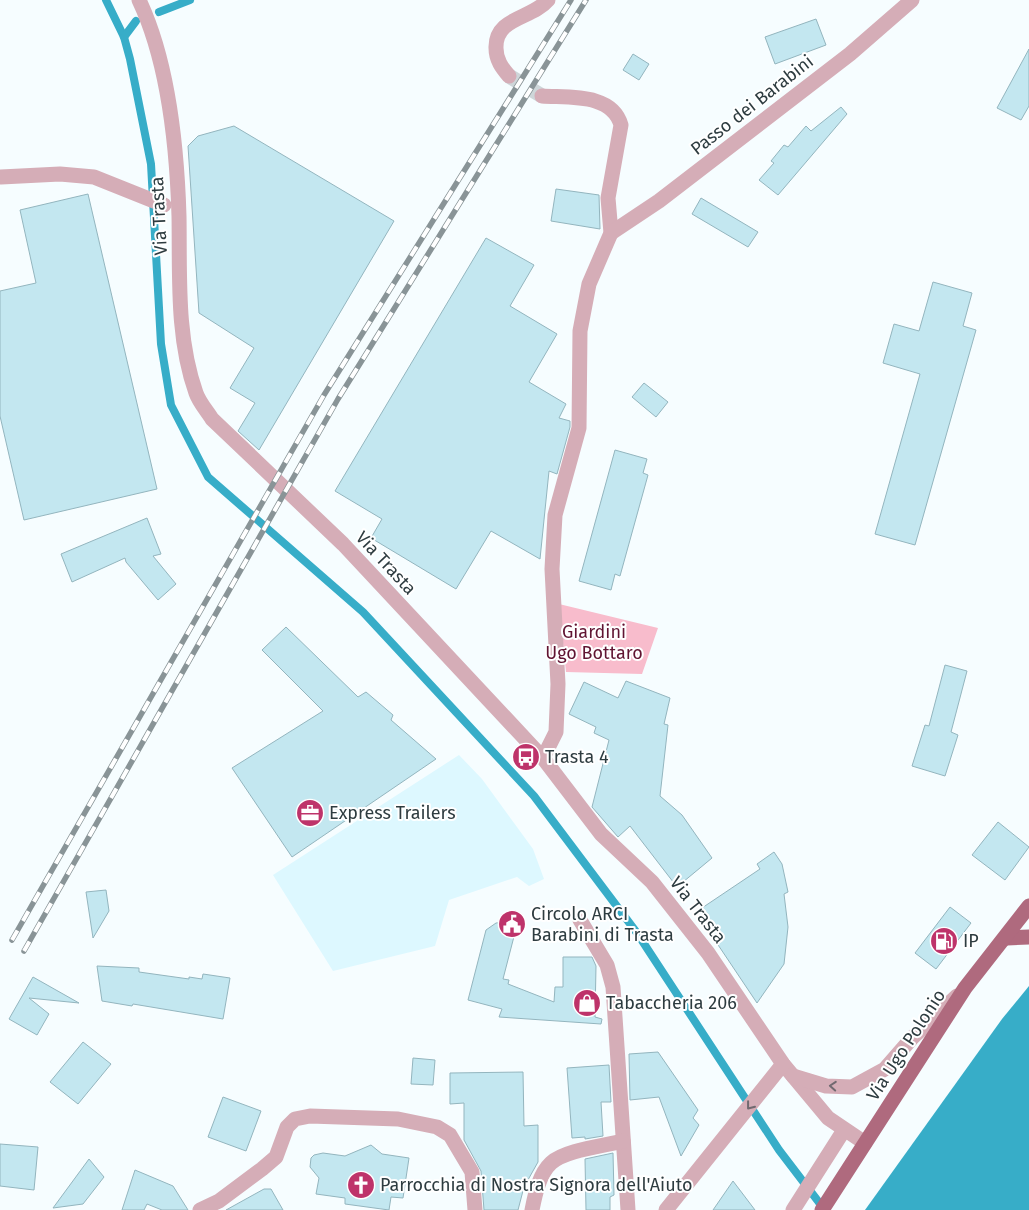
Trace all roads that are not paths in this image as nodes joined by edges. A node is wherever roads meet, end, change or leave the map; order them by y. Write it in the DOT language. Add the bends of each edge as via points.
graph roads {
  1 [pos="139,0"];
  2 [pos="548,0"];
  3 [pos="912,0"];
  4 [pos="509,76"];
  5 [pos="542,96"];
  6 [pos="1,177"];
  7 [pos="164,205"];
  8 [pos="611,233"];
  9 [pos="543,758"];
  10 [pos="1029,906"];
  11 [pos="580,920"];
  12 [pos="1027,937"];
  13 [pos="1006,938"];
  14 [pos="965,988"];
  15 [pos="783,1064"];
  16 [pos="793,1076"];
  17 [pos="844,1130"];
  18 [pos="623,1141"];
  19 [pos="865,1143"];
  20 [pos="200,1210"];
  21 [pos="475,1210"];
  22 [pos="532,1210"];
  23 [pos="628,1210"];
  24 [pos="666,1210"];
  25 [pos="793,1210"];
  26 [pos="822,1210"];
  1 -- 9 [label="street, Via Trasta" via="154,41 169,102 179,212 182,322 196,395 212,419 342,544"];
  2 -- 4 [label="street" via="538,9 506,25 497,36 498,60"];
  3 -- 8 [label="street, Passo dei Barabini" via="850,54 659,201"];
  5 -- 8 [label="street" via="589,99 610,107 619,117 621,125 608,198"];
  6 -- 7 [label="street" via="79,175 107,181"];
  8 -- 9 [label="street" via="588,284 578,354 579,428 555,514 552,569 558,684 556,732"];
  9 -- 15 [label="street, Via Trasta" via="601,834 652,882 708,953"];
  10 -- 13 [label="main road, Via Ugo Polonio"];
  11 -- 18 [label="street" via="608,965 614,987"];
  12 -- 13 [label="main road"];
  13 -- 14 [label="main road, Via Ugo Polonio"];
  14 -- 16 [label="street, one-way" via="885,1068 852,1087 826,1086"];
  14 -- 19 [label="main road, Via Ugo Polonio"];
  15 -- 16 [label="street, Via Trasta"];
  15 -- 24 [label="street, one-way"];
  16 -- 17 [label="street, Via Trasta" via="828,1118"];
  17 -- 19 [label="street, Via Trasta"];
  17 -- 25 [label="street"];
  18 -- 22 [label="street" via="565,1155 550,1163 537,1188"];
  18 -- 23 [label="street"];
  19 -- 26 [label="main road, Via Ugo Polonio"];
  20 -- 21 [label="street" via="219,1201 276,1157 287,1127 295,1119 310,1116 398,1119 437,1127 450,1135 472,1172"];
}
